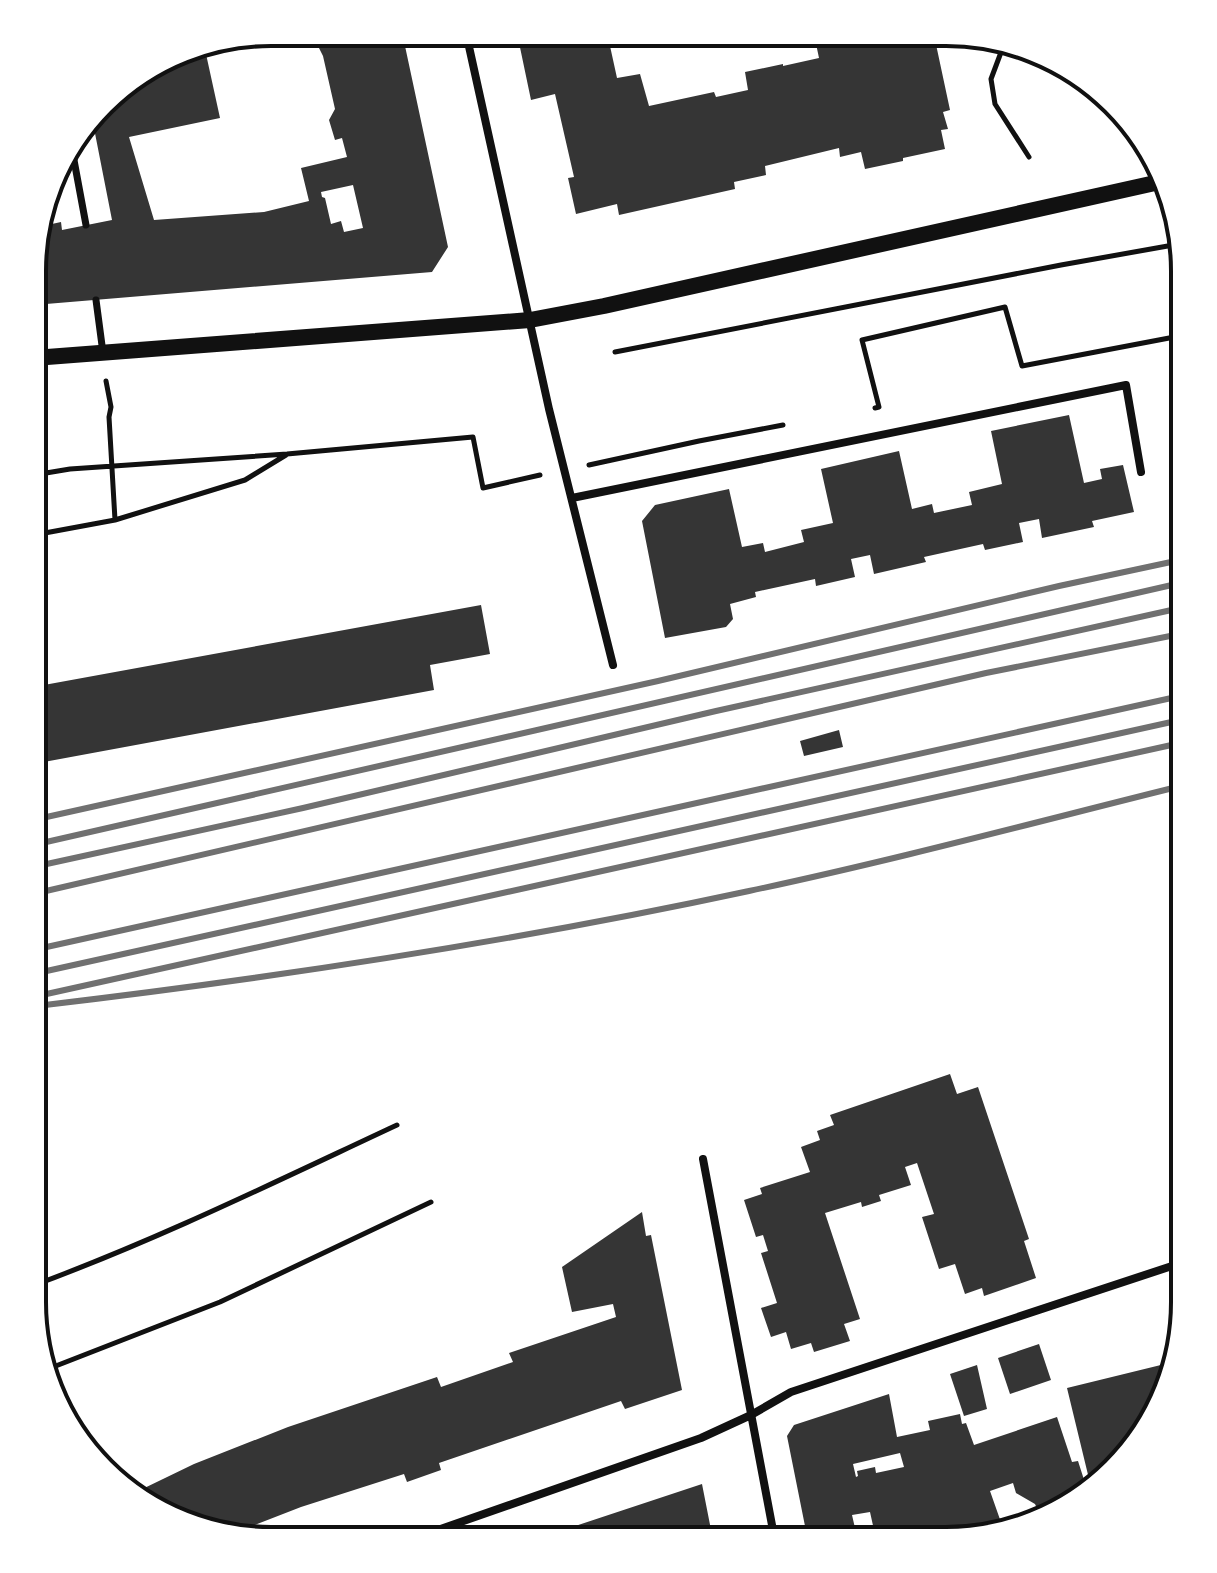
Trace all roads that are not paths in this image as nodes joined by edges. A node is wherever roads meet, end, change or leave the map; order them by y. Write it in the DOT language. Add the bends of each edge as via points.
graph roads {
  1 [pos="469,46"];
  2 [pos="74,162"];
  3 [pos="1153,183"];
  4 [pos="86,225"];
  5 [pos="96,300"];
  6 [pos="530,320"];
  7 [pos="103,353"];
  8 [pos="46,357"];
  9 [pos="1141,472"];
  10 [pos="572,498"];
  11 [pos="613,665"];
  12 [pos="703,1159"];
  13 [pos="1171,1266"];
  14 [pos="751,1415"];
  15 [pos="446,1527"];
  16 [pos="772,1527"];
  1 -- 6 [label="street"];
  2 -- 4 [label="street"];
  3 -- 6 [label="main road"];
  5 -- 7 [label="street"];
  6 -- 7 [label="main road"];
  6 -- 10 [label="street"];
  7 -- 8 [label="main road"];
  9 -- 10 [label="street" via="1126,385"];
  10 -- 11 [label="street"];
  12 -- 14 [label="street"];
  13 -- 14 [label="street" via="791,1392"];
  14 -- 15 [label="street" via="701,1438"];
  14 -- 16 [label="street"];
}
